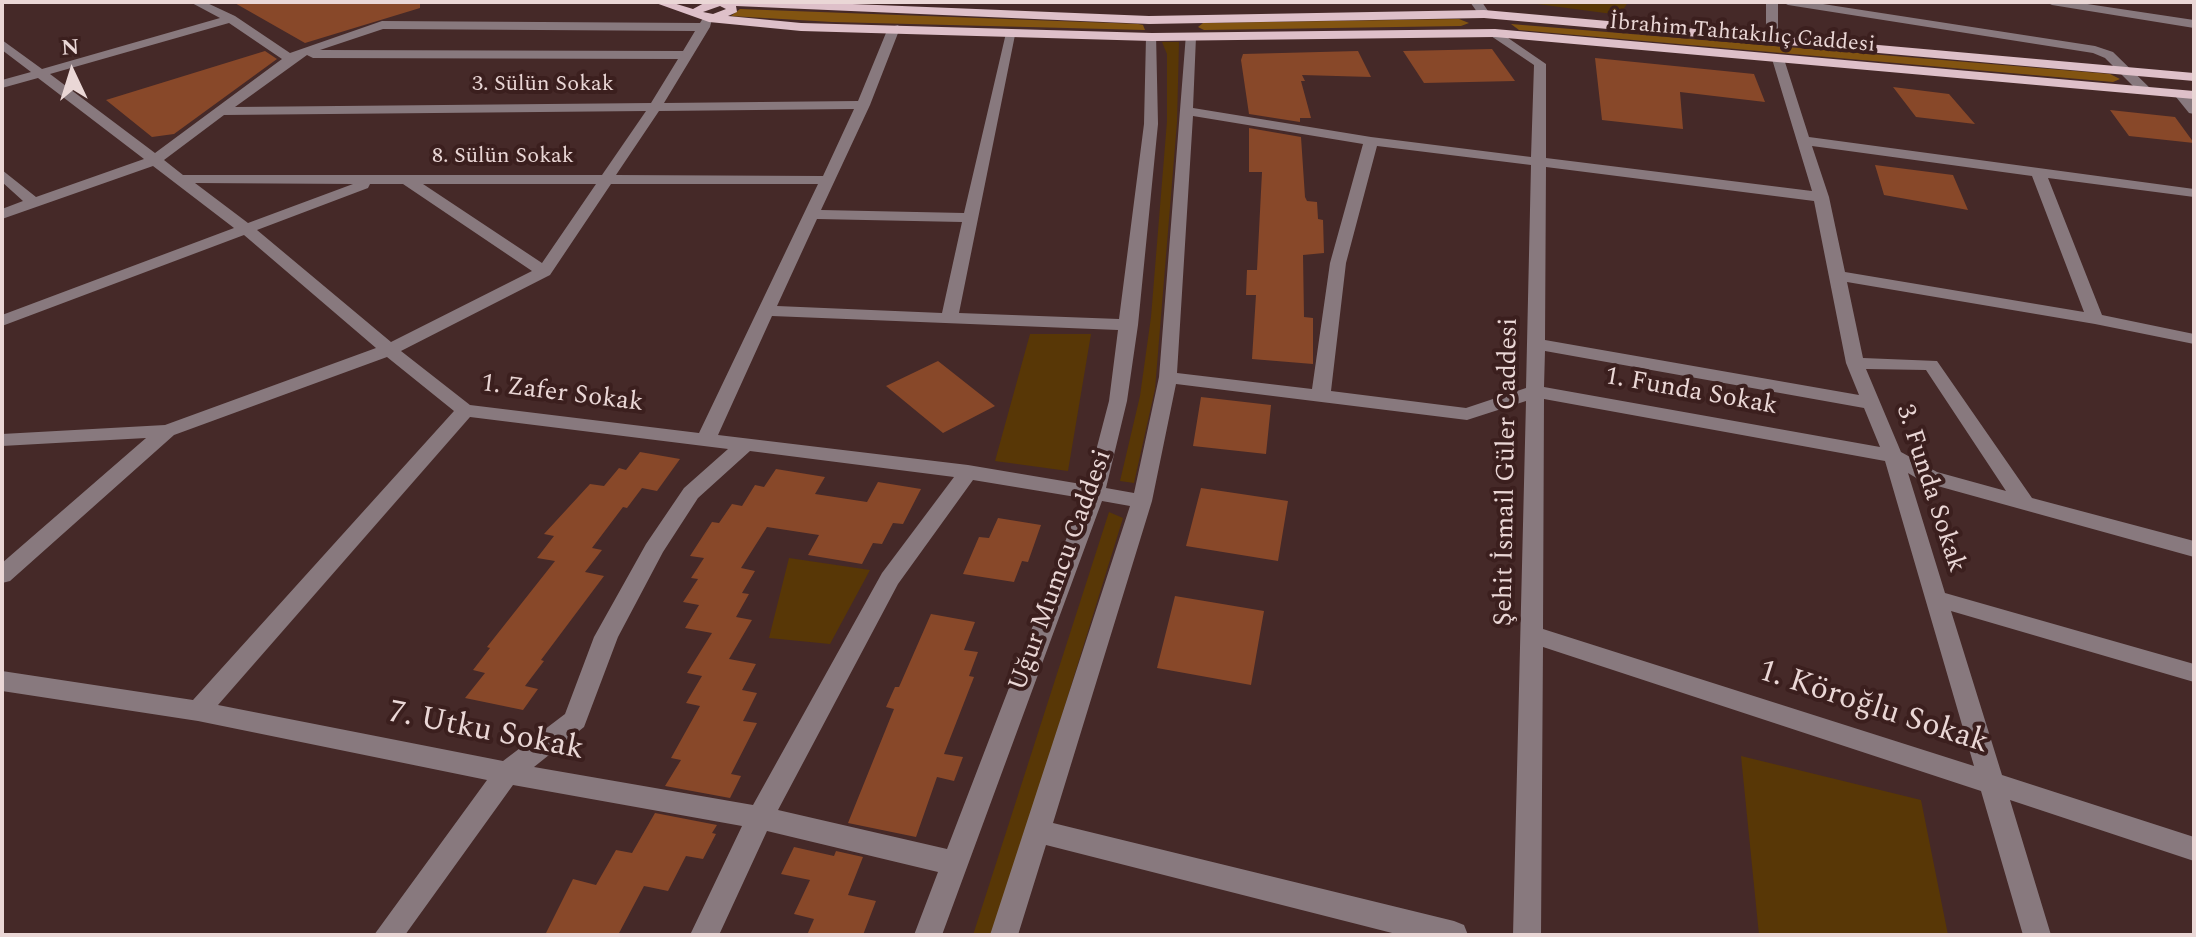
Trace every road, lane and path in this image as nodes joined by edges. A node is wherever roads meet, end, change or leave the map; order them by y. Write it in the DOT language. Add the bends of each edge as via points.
graph roads {
  1 [pos="196,2"];
  2 [pos="659,2"];
  3 [pos="1148,2"];
  4 [pos="1184,2"];
  5 [pos="1476,2"];
  6 [pos="1772,2"];
  7 [pos="1788,2"];
  8 [pos="2052,2"];
  9 [pos="723,3"];
  10 [pos="918,6"];
  11 [pos="2098,6"];
  12 [pos="1484,14"];
  13 [pos="231,19"];
  14 [pos="703,19"];
  15 [pos="2194,24"];
  16 [pos="894,28"];
  17 [pos="1151,28"];
  18 [pos="1189,28"];
  19 [pos="1012,33"];
  20 [pos="1495,33"];
  21 [pos="2,44"];
  22 [pos="1775,49"];
  23 [pos="687,55"];
  24 [pos="294,56"];
  25 [pos="2126,72"];
  26 [pos="43,73"];
  27 [pos="2194,77"];
  28 [pos="2,84"];
  29 [pos="2146,91"];
  30 [pos="2188,95"];
  31 [pos="863,105"];
  32 [pos="655,107"];
  33 [pos="2194,110"];
  34 [pos="223,111"];
  35 [pos="1187,111"];
  36 [pos="1801,140"];
  37 [pos="1371,141"];
  38 [pos="155,160"];
  39 [pos="1539,163"];
  40 [pos="2038,172"];
  41 [pos="2,174"];
  42 [pos="179,179"];
  43 [pos="378,179"];
  44 [pos="406,179"];
  45 [pos="604,180"];
  46 [pos="827,180"];
  47 [pos="2194,193"];
  48 [pos="1821,197"];
  49 [pos="34,203"];
  50 [pos="2,214"];
  51 [pos="812,214"];
  52 [pos="971,218"];
  53 [pos="243,227"];
  54 [pos="544,272"];
  55 [pos="1838,276"];
  56 [pos="766,311"];
  57 [pos="949,318"];
  58 [pos="2095,319"];
  59 [pos="2,321"];
  60 [pos="1129,325"];
  61 [pos="2194,339"];
  62 [pos="1536,344"];
  63 [pos="389,350"];
  64 [pos="1855,363"];
  65 [pos="1168,377"];
  66 [pos="1535,391"];
  67 [pos="1321,395"];
  68 [pos="1871,403"];
  69 [pos="465,410"];
  70 [pos="167,431"];
  71 [pos="707,437"];
  72 [pos="2,440"];
  73 [pos="747,443"];
  74 [pos="1893,456"];
  75 [pos="968,472"];
  76 [pos="1095,492"];
  77 [pos="1142,501"];
  78 [pos="2025,503"];
  79 [pos="2194,549"];
  80 [pos="2,575"];
  81 [pos="1935,598"];
  82 [pos="1531,634"];
  83 [pos="2194,673"];
  84 [pos="2,681"];
  85 [pos="198,711"];
  86 [pos="507,773"];
  87 [pos="1992,783"];
  88 [pos="760,818"];
  89 [pos="1036,831"];
  90 [pos="2194,849"];
  91 [pos="954,863"];
  92 [pos="388,935"];
  93 [pos="704,935"];
  94 [pos="928,935"];
  95 [pos="1004,935"];
  96 [pos="1454,935"];
  97 [pos="1527,935"];
  98 [pos="2037,935"];
  1 -- 13 [label="street"];
  2 -- 14 [label="main road, İbrahim Tahtakılıç Caddesi"];
  3 -- 17 [label="main road, Uğur Mumcu Caddesi"];
  4 -- 18 [label="main road, Uğur Mumcu Caddesi"];
  5 -- 12 [label="street"];
  6 -- 22 [label="street, 3. Funda Sokak"];
  7 -- 25 [label="street" via="2095,50 2109,55"];
  8 -- 11 [label="street"];
  9 -- 10 [label="main road, İbrahim Tahtakılıç Caddesi"];
  9 -- 14 [label="main road" via="732,6 732,12"];
  10 -- 17 [label="main road, İbrahim Tahtakılıç Caddesi"];
  11 -- 15 [label="street"];
  12 -- 18 [label="main road, İbrahim Tahtakılıç Caddesi"];
  12 -- 20 [label="main road"];
  12 -- 22 [label="main road, İbrahim Tahtakılıç Caddesi"];
  13 -- 24 [label="street"];
  13 -- 26 [label="street"];
  14 -- 16 [label="main road, İbrahim Tahtakılıç Caddesi"];
  14 -- 23 [label="street"];
  14 -- 24 [label="street" via="382,25"];
  16 -- 19 [label="main road, İbrahim Tahtakılıç Caddesi"];
  16 -- 31 [label="street"];
  17 -- 18 [label="main road, İbrahim Tahtakılıç Caddesi"];
  17 -- 19 [label="main road, İbrahim Tahtakılıç Caddesi"];
  17 -- 60 [label="street, Uğur Mumcu Caddesi" via="1151,124"];
  18 -- 20 [label="main road, İbrahim Tahtakılıç Caddesi"];
  18 -- 35 [label="street, Uğur Mumcu Caddesi"];
  19 -- 52 [label="street"];
  20 -- 22 [label="main road, İbrahim Tahtakılıç Caddesi"];
  20 -- 39 [label="street, Şehit İsmail Güler Caddesi" via="1540,64"];
  21 -- 26 [label="street, 1. Zafer Sokak"];
  22 -- 25 [label="main road, İbrahim Tahtakılıç Caddesi"];
  22 -- 29 [label="main road, İbrahim Tahtakılıç Caddesi"];
  22 -- 36 [label="street, 3. Funda Sokak"];
  23 -- 24 [label="street"];
  23 -- 32 [label="street"];
  24 -- 34 [label="street"];
  25 -- 27 [label="main road, İbrahim Tahtakılıç Caddesi"];
  25 -- 29 [label="street"];
  26 -- 28 [label="street"];
  26 -- 38 [label="street, 1. Zafer Sokak"];
  29 -- 30 [label="main road, İbrahim Tahtakılıç Caddesi"];
  30 -- 33 [label="street"];
  31 -- 32 [label="street, 3. Sülün Sokak"];
  31 -- 46 [label="street"];
  32 -- 34 [label="street, 3. Sülün Sokak"];
  32 -- 45 [label="street"];
  34 -- 38 [label="street"];
  35 -- 37 [label="street"];
  35 -- 65 [label="street, Uğur Mumcu Caddesi"];
  36 -- 40 [label="street"];
  36 -- 48 [label="street, 3. Funda Sokak"];
  37 -- 39 [label="street"];
  37 -- 67 [label="street" via="1338,263"];
  38 -- 42 [label="street, 1. Zafer Sokak"];
  38 -- 49 [label="street"];
  39 -- 48 [label="street"];
  39 -- 62 [label="street, Şehit İsmail Güler Caddesi"];
  40 -- 47 [label="street"];
  40 -- 58 [label="street"];
  41 -- 49 [label="street"];
  42 -- 43 [label="street, 8. Sülün Sokak"];
  42 -- 53 [label="street, 1. Zafer Sokak"];
  43 -- 44 [label="street, 8. Sülün Sokak"];
  43 -- 53 [label="street"];
  44 -- 45 [label="street, 8. Sülün Sokak"];
  44 -- 54 [label="street"];
  45 -- 46 [label="street, 8. Sülün Sokak"];
  45 -- 54 [label="street"];
  46 -- 51 [label="street"];
  48 -- 55 [label="street, 3. Funda Sokak"];
  49 -- 50 [label="street"];
  51 -- 52 [label="street"];
  51 -- 56 [label="street"];
  52 -- 57 [label="street"];
  53 -- 59 [label="street"];
  53 -- 63 [label="street, 1. Zafer Sokak"];
  54 -- 63 [label="street"];
  55 -- 58 [label="street"];
  55 -- 64 [label="street, 3. Funda Sokak"];
  56 -- 57 [label="street"];
  56 -- 71 [label="street"];
  57 -- 60 [label="street"];
  58 -- 61 [label="street"];
  60 -- 76 [label="street, Uğur Mumcu Caddesi" via="1118,401"];
  62 -- 66 [label="street, Şehit İsmail Güler Caddesi"];
  62 -- 68 [label="street"];
  63 -- 69 [label="street, 1. Zafer Sokak"];
  63 -- 70 [label="street"];
  64 -- 68 [label="street, 3. Funda Sokak"];
  64 -- 78 [label="street" via="1931,365"];
  65 -- 67 [label="street, 1. Funda Sokak"];
  65 -- 77 [label="street, Uğur Mumcu Caddesi"];
  66 -- 67 [label="street, 1. Funda Sokak" via="1467,414"];
  66 -- 74 [label="street, 1. Funda Sokak"];
  66 -- 82 [label="street, Şehit İsmail Güler Caddesi"];
  68 -- 74 [label="street, 3. Funda Sokak"];
  69 -- 71 [label="street, 1. Zafer Sokak"];
  69 -- 85 [label="street"];
  70 -- 72 [label="street"];
  70 -- 80 [label="street"];
  71 -- 73 [label="street, 1. Zafer Sokak"];
  73 -- 75 [label="street, 1. Zafer Sokak"];
  73 -- 86 [label="street" via="691,493 654,549 606,637 575,720"];
  74 -- 78 [label="street, 1. Funda Sokak" via="1930,477"];
  74 -- 81 [label="street, 3. Funda Sokak"];
  75 -- 76 [label="street, 1. Zafer Sokak"];
  75 -- 88 [label="street" via="890,579"];
  76 -- 77 [label="street, 1. Zafer Sokak"];
  76 -- 91 [label="street, Uğur Mumcu Caddesi"];
  77 -- 89 [label="street, Uğur Mumcu Caddesi"];
  78 -- 79 [label="street, 1. Funda Sokak"];
  81 -- 83 [label="street"];
  81 -- 87 [label="street, 3. Funda Sokak"];
  82 -- 87 [label="street, 1. Köroğlu Sokak"];
  82 -- 97 [label="street, Şehit İsmail Güler Caddesi"];
  84 -- 85 [label="street, 7. Utku Sokak"];
  85 -- 86 [label="street, 7. Utku Sokak"];
  86 -- 88 [label="street, 7. Utku Sokak"];
  86 -- 92 [label="street"];
  87 -- 90 [label="street, 1. Köroğlu Sokak"];
  87 -- 98 [label="street, 3. Funda Sokak"];
  88 -- 91 [label="street, 7. Utku Sokak"];
  88 -- 93 [label="street"];
  89 -- 95 [label="street, Uğur Mumcu Caddesi"];
  89 -- 96 [label="street"];
  91 -- 94 [label="street, Uğur Mumcu Caddesi"];
}
